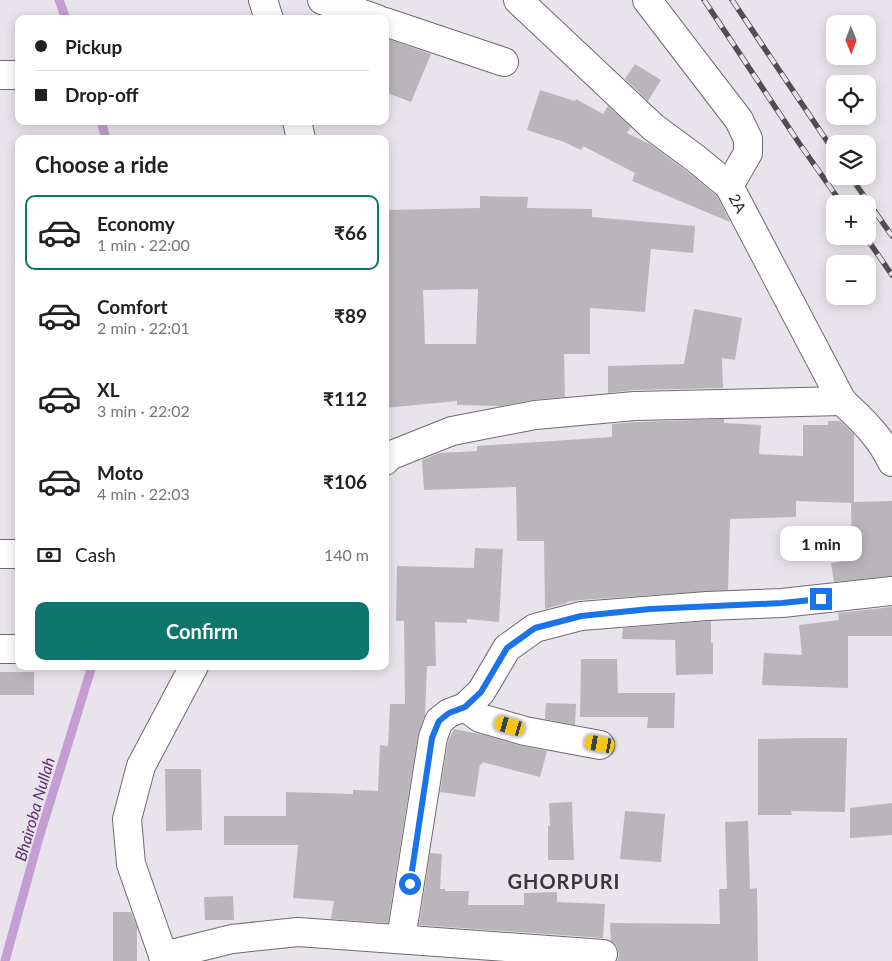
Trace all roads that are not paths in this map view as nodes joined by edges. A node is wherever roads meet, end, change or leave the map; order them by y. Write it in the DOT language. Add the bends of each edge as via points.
graph roads {
  1 [pos="263,0"];
  2 [pos="322,0"];
  3 [pos="518,0"];
  4 [pos="648,0"];
  5 [pos="268,15"];
  6 [pos="365,15"];
  7 [pos="389,23"];
  8 [pos="504,62"];
  9 [pos="0,74"];
  10 [pos="15,74"];
  11 [pos="729,186"];
  12 [pos="842,400"];
  13 [pos="389,452"];
  14 [pos="892,462"];
  15 [pos="0,554"];
  16 [pos="15,554"];
  17 [pos="892,591"];
  18 [pos="0,649"];
  19 [pos="15,649"];
  20 [pos="192,670"];
  21 [pos="465,707"];
  22 [pos="600,744"];
  23 [pos="401,939"];
  24 [pos="603,954"];
  25 [pos="164,959"];
  1 -- 5 [label="street"];
  2 -- 6 [label="street"];
  3 -- 11 [label="street, 2A" via="653,127"];
  4 -- 11 [label="street" via="738,120 748,139 748,153"];
  7 -- 8 [label="street"];
  9 -- 10 [label="street"];
  11 -- 12 [label="street, 2A"];
  12 -- 13 [label="street" via="635,406 535,415 452,431"];
  12 -- 14 [label="street, 2A" via="868,425"];
  15 -- 16 [label="street"];
  17 -- 21 [label="street" via="782,603 679,607 581,616 535,628 507,648 481,692"];
  18 -- 19 [label="street"];
  20 -- 25 [label="street" via="141,766 127,819 131,864"];
  21 -- 22 [label="street" via="480,718 524,731"];
  21 -- 23 [label="street" via="439,721 432,738"];
  23 -- 24 [label="street"];
  23 -- 25 [label="street" via="298,932 232,939"];
}
